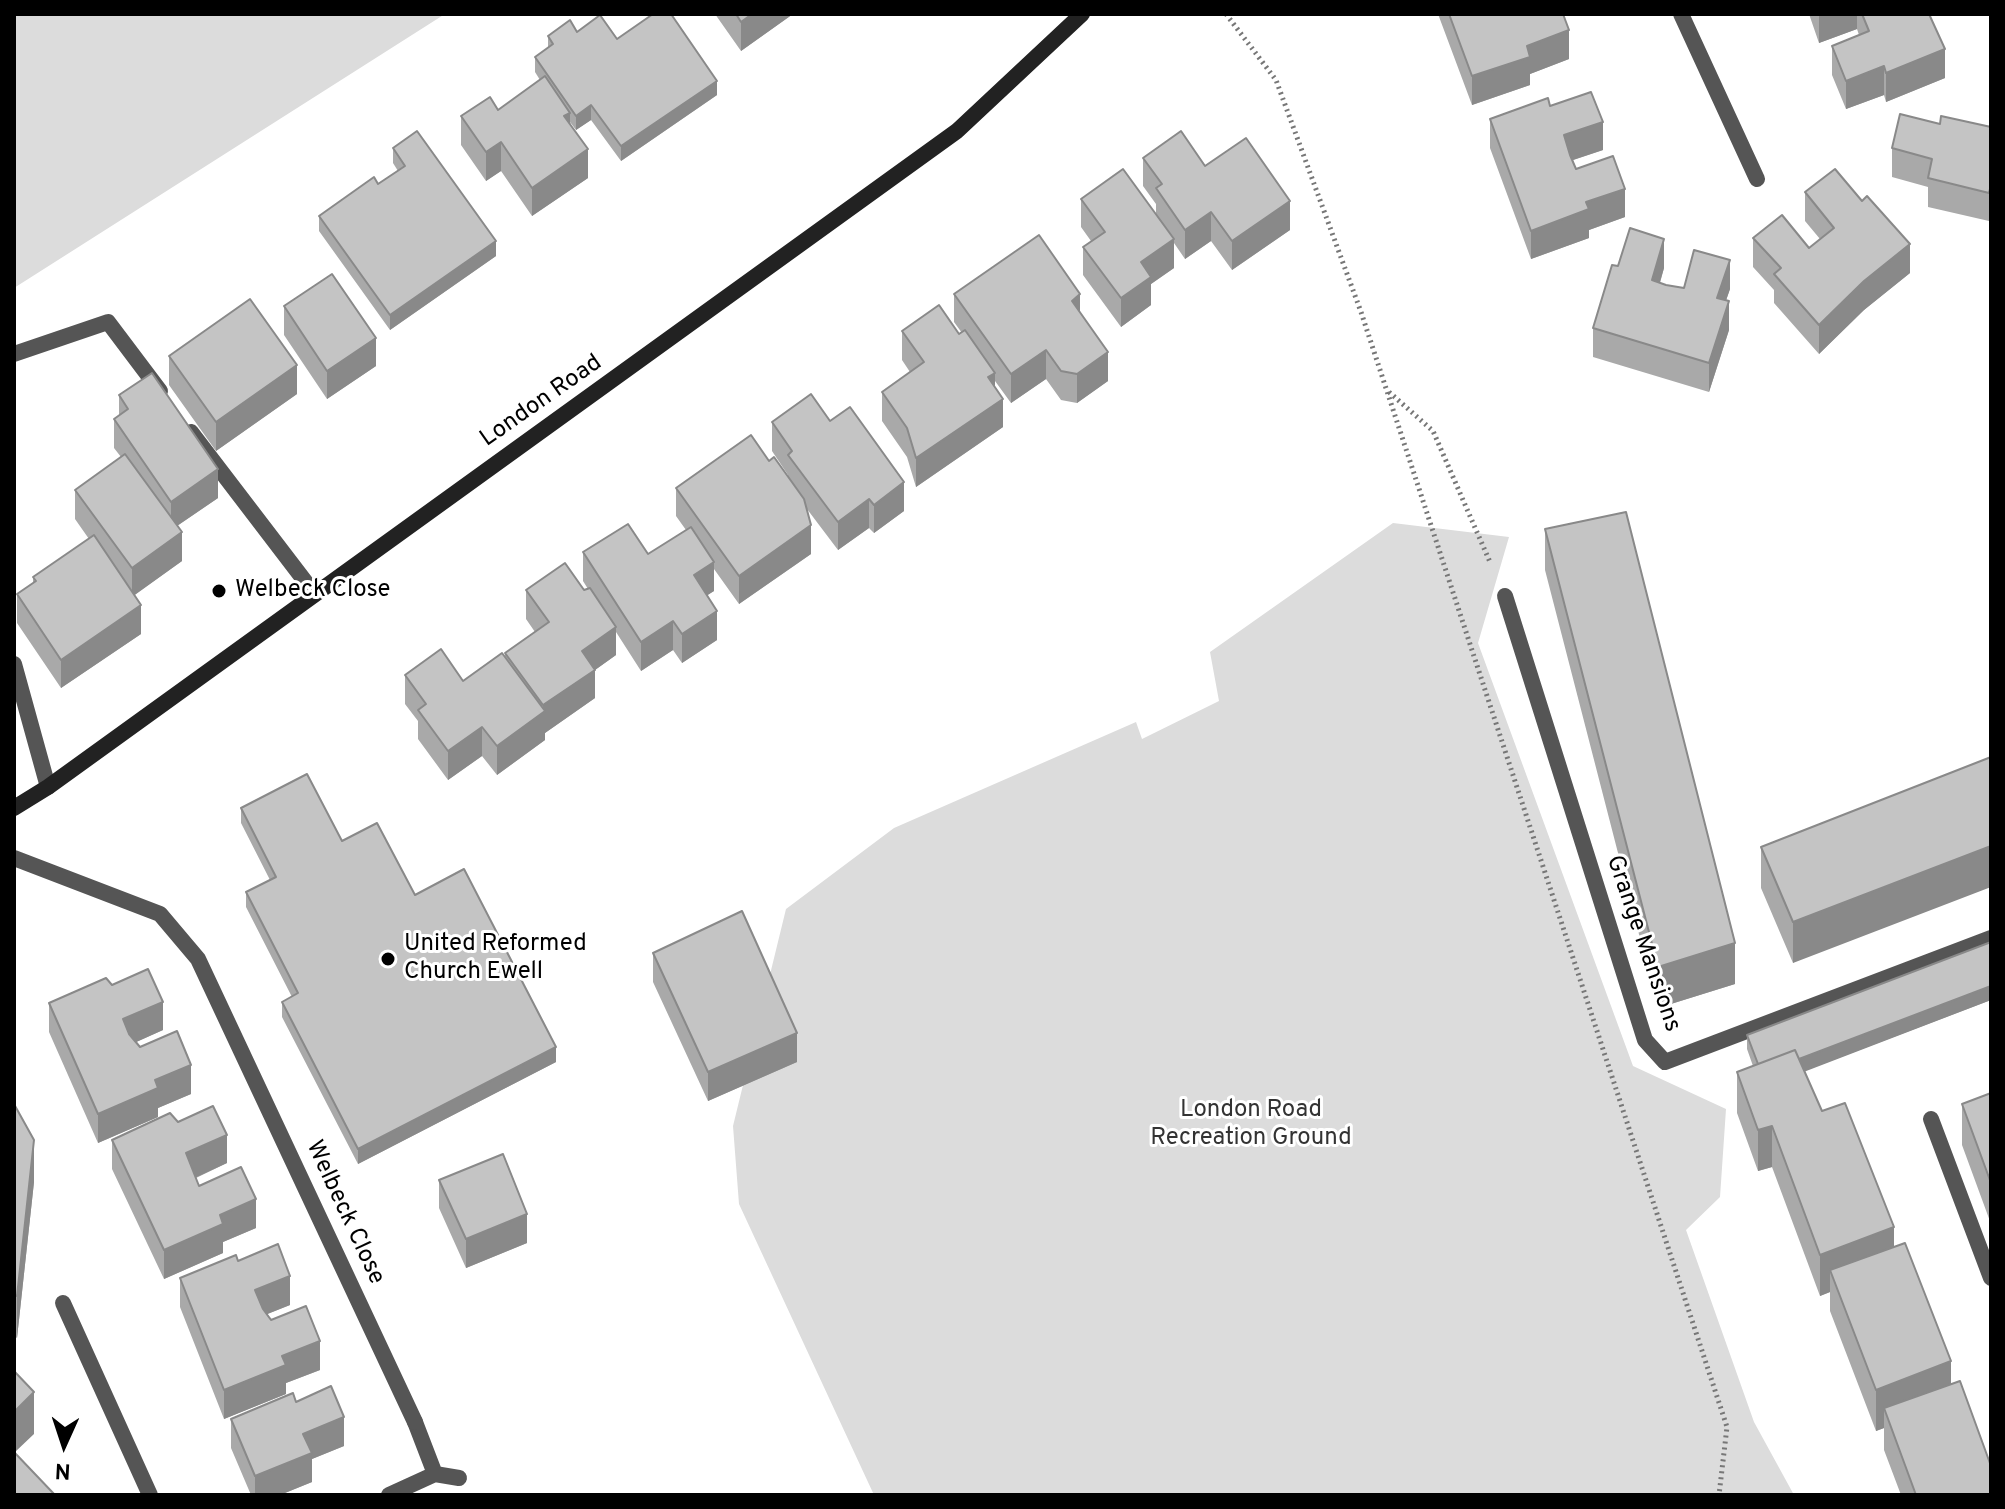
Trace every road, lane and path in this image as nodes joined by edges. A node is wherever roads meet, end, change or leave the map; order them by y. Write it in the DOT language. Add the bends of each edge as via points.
graph roads {
  1 [pos="1082,14"];
  2 [pos="1226,14"];
  3 [pos="1681,14"];
  4 [pos="1757,179"];
  5 [pos="14,354"];
  6 [pos="1386,389"];
  7 [pos="314,593"];
  8 [pos="1505,596"];
  9 [pos="14,664"];
  10 [pos="19,701"];
  11 [pos="48,787"];
  12 [pos="14,808"];
  13 [pos="14,858"];
  14 [pos="1991,938"];
  15 [pos="1931,1119"];
  16 [pos="1991,1278"];
  17 [pos="63,1303"];
  18 [pos="435,1474"];
  19 [pos="459,1478"];
  20 [pos="150,1495"];
  21 [pos="389,1495"];
  22 [pos="1719,1495"];
  1 -- 7 [label="main road, London Road" via="957,131"];
  2 -- 6 [label="path" via="1276,80"];
  3 -- 4 [label="street"];
  5 -- 7 [label="street" via="108,322"];
  6 -- 8 [label="path" via="1433,431"];
  6 -- 22 [label="path" via="1727,1427"];
  7 -- 11 [label="main road, London Road"];
  8 -- 14 [label="street, Grange Mansions" via="1645,1040 1665,1062"];
  9 -- 10 [label="street"];
  10 -- 11 [label="street"];
  11 -- 12 [label="main road, London Road"];
  13 -- 18 [label="street, Welbeck Close" via="160,914 198,959"];
  15 -- 16 [label="street"];
  17 -- 20 [label="street"];
  18 -- 19 [label="street"];
  18 -- 21 [label="street"];
}
